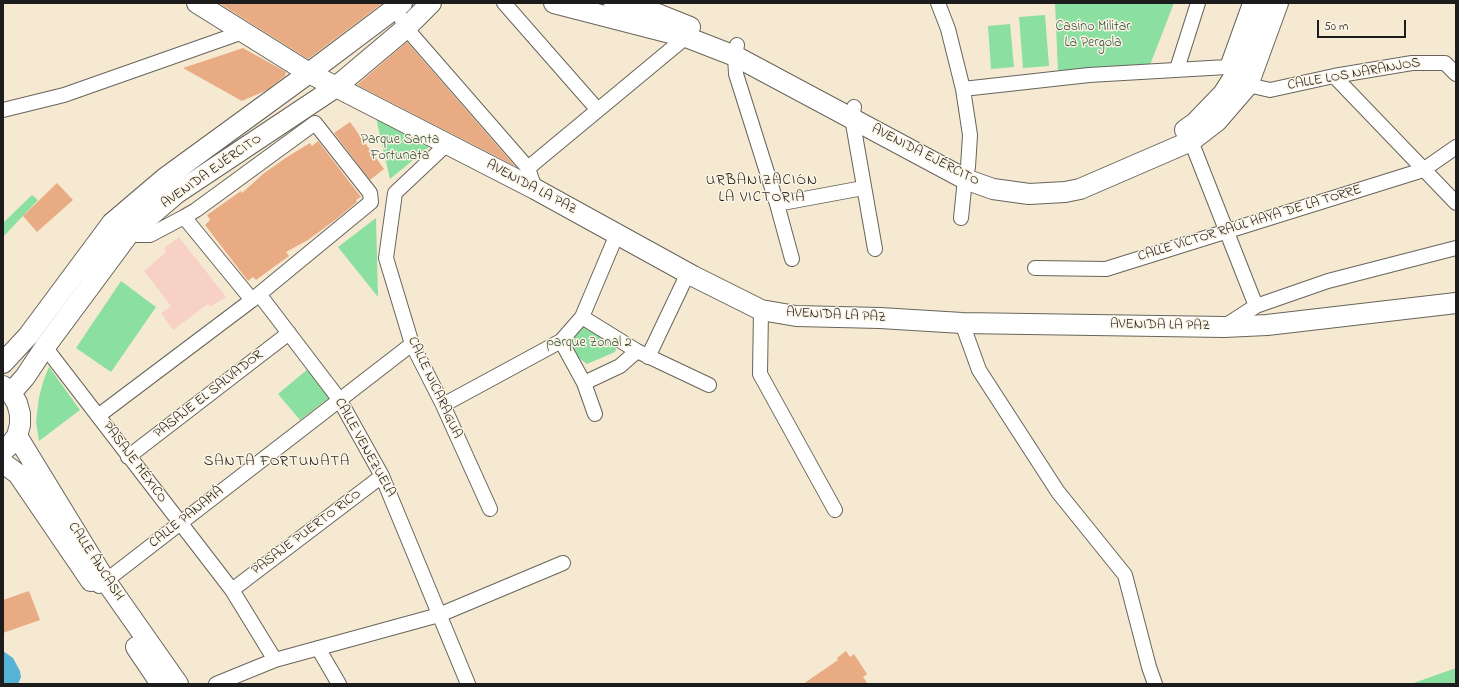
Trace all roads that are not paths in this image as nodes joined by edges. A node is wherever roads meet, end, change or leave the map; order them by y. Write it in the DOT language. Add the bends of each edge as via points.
graph roads {
  1 [pos="197,3"];
  2 [pos="431,3"];
  3 [pos="504,3"];
  4 [pos="554,3"];
  5 [pos="614,3"];
  6 [pos="938,3"];
  7 [pos="1198,3"];
  8 [pos="1250,3"];
  9 [pos="1263,3"];
  10 [pos="1278,3"];
  11 [pos="397,4"];
  12 [pos="406,28"];
  13 [pos="243,32"];
  14 [pos="686,37"];
  15 [pos="736,50"];
  16 [pos="1177,69"];
  17 [pos="309,73"];
  18 [pos="1237,74"];
  19 [pos="1456,74"];
  20 [pos="1334,76"];
  21 [pos="336,88"];
  22 [pos="963,89"];
  23 [pos="3,110"];
  24 [pos="597,110"];
  25 [pos="853,113"];
  26 [pos="1191,141"];
  27 [pos="447,144"];
  28 [pos="1456,147"];
  29 [pos="528,168"];
  30 [pos="1424,170"];
  31 [pos="967,173"];
  32 [pos="1078,183"];
  33 [pos="863,188"];
  34 [pos="535,189"];
  35 [pos="1456,203"];
  36 [pos="777,204"];
  37 [pos="184,217"];
  38 [pos="961,218"];
  39 [pos="112,222"];
  40 [pos="1226,231"];
  41 [pos="617,234"];
  42 [pos="128,235"];
  43 [pos="1456,248"];
  44 [pos="874,249"];
  45 [pos="792,259"];
  46 [pos="1036,268"];
  47 [pos="688,273"];
  48 [pos="256,297"];
  49 [pos="1456,304"];
  50 [pos="1256,306"];
  51 [pos="761,310"];
  52 [pos="582,317"];
  53 [pos="962,323"];
  54 [pos="1224,327"];
  55 [pos="289,333"];
  56 [pos="561,341"];
  57 [pos="412,344"];
  58 [pos="45,347"];
  59 [pos="643,354"];
  60 [pos="3,362"];
  61 [pos="584,383"];
  62 [pos="709,385"];
  63 [pos="7,390"];
  64 [pos="339,400"];
  65 [pos="443,405"];
  66 [pos="595,414"];
  67 [pos="98,416"];
  68 [pos="17,436"];
  69 [pos="3,451"];
  70 [pos="128,457"];
  71 [pos="3,463"];
  72 [pos="382,476"];
  73 [pos="490,509"];
  74 [pos="835,510"];
  75 [pos="180,524"];
  76 [pos="563,563"];
  77 [pos="101,585"];
  78 [pos="232,590"];
  79 [pos="439,615"];
  80 [pos="318,648"];
  81 [pos="274,660"];
  82 [pos="161,684"];
  83 [pos="178,684"];
  84 [pos="216,684"];
  85 [pos="339,684"];
  86 [pos="468,684"];
  87 [pos="1155,684"];
  1 -- 13 [label="main road, AVENIDA LA PAZ"];
  2 -- 12 [label="main road, AVENIDA EJÉRCITO"];
  3 -- 24 [label="street"];
  4 -- 14 [label="main road, AVENIDA EJÉRCITO"];
  5 -- 15 [label="main road, AVENIDA EJÉRCITO" via="650,12"];
  6 -- 22 [label="street" via="948,29"];
  7 -- 16 [label="street"];
  8 -- 18 [label="street"];
  9 -- 18 [label="main road, AVENIDA EJÉRCITO"];
  10 -- 18 [label="main road, AVENIDA EJÉRCITO"];
  11 -- 12 [label="street"];
  11 -- 17 [label="main road, AVENIDA EJÉRCITO"];
  12 -- 21 [label="main road, AVENIDA EJÉRCITO"];
  12 -- 29 [label="street"];
  13 -- 17 [label="main road, AVENIDA LA PAZ"];
  13 -- 23 [label="street" via="64,96"];
  14 -- 15 [label="main road, AVENIDA EJÉRCITO"];
  14 -- 24 [label="street"];
  15 -- 25 [label="main road, AVENIDA EJÉRCITO"];
  15 -- 36 [label="street" via="736,74"];
  16 -- 18 [label="street, CALLE LOS NARANJOS"];
  16 -- 22 [label="street, CALLE LOS NARANJOS" via="1089,74"];
  17 -- 21 [label="main road, AVENIDA LA PAZ"];
  17 -- 39 [label="main road, AVENIDA EJÉRCITO" via="165,178"];
  18 -- 20 [label="street, CALLE LOS NARANJOS" via="1270,90"];
  18 -- 26 [label="main road, AVENIDA EJÉRCITO" via="1217,121"];
  18 -- 32 [label="main road, AVENIDA EJÉRCITO" via="1223,94 1195,123 1177,136"];
  19 -- 20 [label="street, CALLE LOS NARANJOS" via="1445,63 1412,63"];
  20 -- 30 [label="street"];
  21 -- 27 [label="main road, AVENIDA LA PAZ"];
  21 -- 42 [label="main road, AVENIDA EJÉRCITO" via="177,193"];
  22 -- 31 [label="street" via="970,135"];
  24 -- 29 [label="street"];
  25 -- 31 [label="main road, AVENIDA EJÉRCITO"];
  25 -- 33 [label="street"];
  26 -- 32 [label="main road, AVENIDA EJÉRCITO"];
  26 -- 40 [label="street"];
  27 -- 34 [label="main road, AVENIDA LA PAZ"];
  27 -- 57 [label="street, CALLE NICARAGUA" via="395,193 386,258"];
  28 -- 30 [label="street, CALLE VÍCTOR RAÚL HAYA DE LA TORRE"];
  29 -- 34 [label="street"];
  30 -- 35 [label="street"];
  30 -- 40 [label="street, CALLE VÍCTOR RAÚL HAYA DE LA TORRE"];
  31 -- 32 [label="main road, AVENIDA EJÉRCITO" via="1031,182"];
  31 -- 38 [label="street"];
  33 -- 36 [label="street"];
  33 -- 44 [label="street"];
  34 -- 41 [label="main road, AVENIDA LA PAZ"];
  36 -- 45 [label="street"];
  37 -- 42 [label="street" via="150,236"];
  37 -- 48 [label="street, CALLE VENEZUELA"];
  37 -- 48 [label="street" via="315,123 370,192 371,202"];
  39 -- 42 [label="street"];
  39 -- 60 [label="main road, AVENIDA EJÉRCITO" via="28,336"];
  40 -- 46 [label="street, CALLE VÍCTOR RAÚL HAYA DE LA TORRE" via="1106,269"];
  40 -- 50 [label="street"];
  41 -- 47 [label="main road, AVENIDA LA PAZ"];
  41 -- 52 [label="street"];
  42 -- 58 [label="main road, AVENIDA EJÉRCITO"];
  43 -- 50 [label="street" via="1328,281"];
  47 -- 51 [label="main road, AVENIDA LA PAZ"];
  47 -- 59 [label="street"];
  48 -- 55 [label="street, CALLE VENEZUELA"];
  48 -- 67 [label="street"];
  49 -- 54 [label="main road, AVENIDA LA PAZ" via="1267,325"];
  50 -- 54 [label="street"];
  51 -- 53 [label="main road, AVENIDA LA PAZ" via="796,316"];
  51 -- 74 [label="street" via="760,374"];
  52 -- 56 [label="street"];
  52 -- 59 [label="street"];
  53 -- 54 [label="main road, AVENIDA LA PAZ"];
  53 -- 87 [label="street" via="979,370 1058,492 1125,576"];
  55 -- 64 [label="street, CALLE VENEZUELA"];
  55 -- 70 [label="street, PASAJE EL SALVADOR"];
  56 -- 61 [label="street"];
  56 -- 65 [label="street"];
  57 -- 64 [label="street, CALLE PANAMÁ"];
  57 -- 65 [label="street, CALLE NICARAGUA"];
  58 -- 63 [label="main road, AVENIDA EJÉRCITO" via="25,377"];
  58 -- 67 [label="street, PASAJE MÉXICO"];
  59 -- 61 [label="street"];
  59 -- 62 [label="street"];
  61 -- 66 [label="street"];
  63 -- 68 [label="main road" via="17,403 20,414"];
  64 -- 72 [label="street, CALLE VENEZUELA"];
  64 -- 75 [label="street, CALLE PANAMÁ"];
  65 -- 73 [label="street, CALLE NICARAGUA"];
  67 -- 70 [label="street, PASAJE MÉXICO"];
  68 -- 69 [label="main road"];
  68 -- 77 [label="main road, CALLE ÁNCASH"];
  70 -- 75 [label="street, PASAJE MÉXICO"];
  71 -- 77 [label="main road, CALLE ÁNCASH" via="18,474"];
  72 -- 78 [label="street, PASAJE PUERTO RICO"];
  72 -- 79 [label="street, CALLE VENEZUELA"];
  75 -- 77 [label="street, CALLE PANAMÁ"];
  75 -- 78 [label="street, PASAJE MÉXICO"];
  76 -- 79 [label="street"];
  77 -- 82 [label="main road, CALLE ÁNCASH"];
  77 -- 83 [label="main road, CALLE ÁNCASH"];
  78 -- 81 [label="street, PASAJE MÉXICO"];
  79 -- 80 [label="street"];
  79 -- 86 [label="street, CALLE VENEZUELA"];
  80 -- 81 [label="street"];
  80 -- 85 [label="street"];
  81 -- 84 [label="street"];
}
